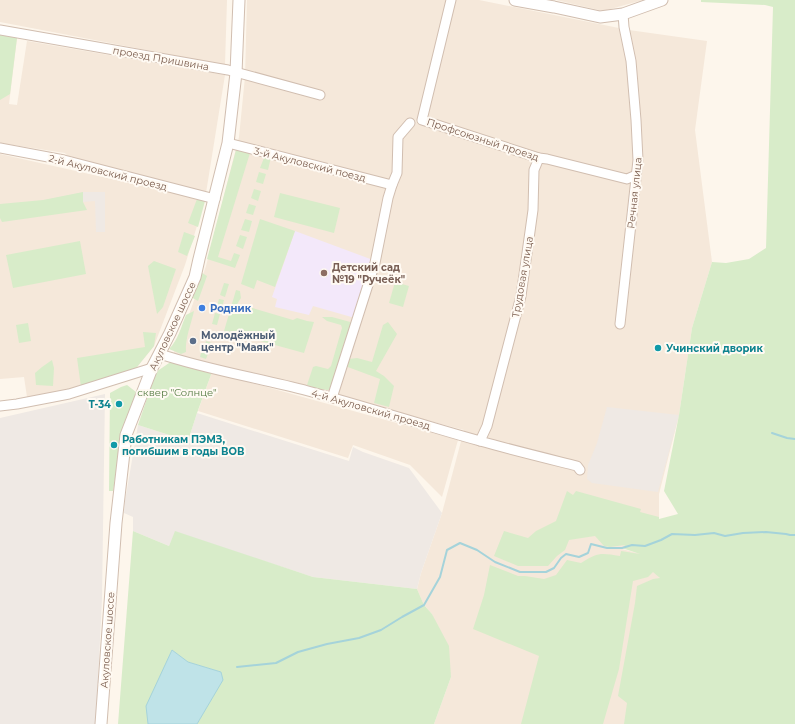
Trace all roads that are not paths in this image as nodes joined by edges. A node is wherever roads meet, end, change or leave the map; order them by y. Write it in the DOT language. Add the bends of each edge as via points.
graph roads {
  1 [pos="239,0"];
  2 [pos="451,0"];
  3 [pos="514,0"];
  4 [pos="662,0"];
  5 [pos="623,14"];
  6 [pos="0,30"];
  7 [pos="236,73"];
  8 [pos="320,95"];
  9 [pos="410,123"];
  10 [pos="228,143"];
  11 [pos="0,148"];
  12 [pos="539,158"];
  13 [pos="636,175"];
  14 [pos="392,185"];
  15 [pos="215,199"];
  16 [pos="620,324"];
  17 [pos="160,354"];
  18 [pos="152,368"];
  19 [pos="332,398"];
  20 [pos="0,406"];
  21 [pos="480,441"];
  22 [pos="580,470"];
  23 [pos="101,724"];
  1 -- 7 [label="street, Акуловское шоссе"];
  2 -- 12 [label="street, Профсоюзный проезд" via="422,120"];
  3 -- 5 [label="street" via="600,17"];
  4 -- 5 [label="street"];
  5 -- 13 [label="street, Речная улица" via="631,61 636,120"];
  6 -- 7 [label="street, проезд Пришвина"];
  7 -- 8 [label="street, проезд Пришвина"];
  7 -- 10 [label="street, Акуловское шоссе"];
  9 -- 14 [label="street" via="398,137 397,173"];
  10 -- 14 [label="street, 3-й Акуловский поезд"];
  10 -- 15 [label="street, Акуловское шоссе"];
  11 -- 15 [label="street, 2-й Акуловский проезд" via="64,160"];
  12 -- 13 [label="street, Профсоюзный проезд" via="627,179"];
  12 -- 21 [label="street, Трудовая улица" via="534,170 533,210 521,296 487,426"];
  13 -- 16 [label="street, Речная улица"];
  14 -- 19 [label="street" via="375,263"];
  15 -- 17 [label="street, Акуловское шоссе" via="195,276"];
  17 -- 18 [label="street, Акуловское шоссе"];
  17 -- 19 [label="street, 4-й Акуловский проезд"];
  18 -- 20 [label="street" via="69,394"];
  18 -- 23 [label="street, Акуловское шоссе" via="126,435 116,523"];
  19 -- 21 [label="street, 4-й Акуловский проезд"];
  21 -- 22 [label="street, 4-й Акуловский проезд" via="577,466"];
}
